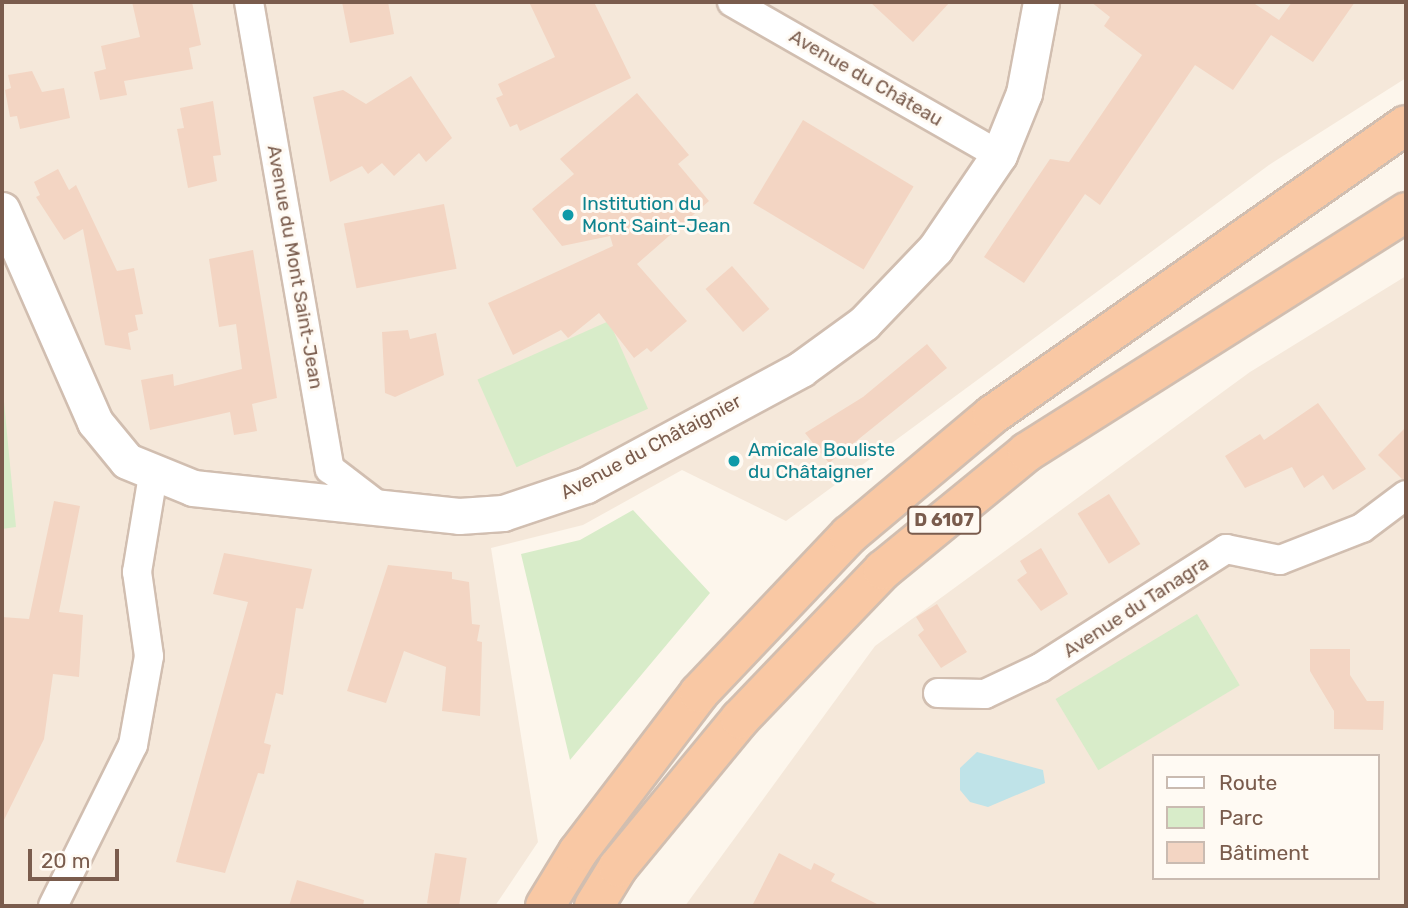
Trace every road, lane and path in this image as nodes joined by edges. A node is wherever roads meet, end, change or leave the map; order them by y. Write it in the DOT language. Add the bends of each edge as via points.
graph roads {
  1 [pos="250,2"];
  2 [pos="732,2"];
  3 [pos="1042,3"];
  4 [pos="1406,125"];
  5 [pos="999,155"];
  6 [pos="1406,203"];
  7 [pos="2,211"];
  8 [pos="1391,220"];
  9 [pos="153,475"];
  10 [pos="1406,495"];
  11 [pos="381,508"];
  12 [pos="938,693"];
  13 [pos="53,906"];
  14 [pos="545,906"];
  15 [pos="594,906"];
  1 -- 11 [label="street, Avenue du Mont Saint-Jean" via="330,469"];
  2 -- 5 [label="street, Avenue du Château"];
  3 -- 5 [label="street, Avenue du Châtaignier" via="1024,93"];
  4 -- 14 [label="highway, D 6107" via="992,415 849,535 699,693 578,852"];
  5 -- 11 [label="street, Avenue du Châtaignier" via="935,249 864,323 802,369 538,506 459,516"];
  6 -- 8 [label="highway, D 6107"];
  7 -- 9 [label="street, Avenue du Châtaignier" via="95,422 127,461"];
  8 -- 15 [label="highway, D 6107" via="1027,452 883,570 740,719 618,867"];
  9 -- 11 [label="street, Avenue du Châtaignier" via="193,488"];
  9 -- 13 [label="street" via="137,572 149,656 133,745"];
  10 -- 12 [label="street, Avenue du Tanagra" via="1362,528 1280,559 1226,549 1040,668 985,694"];
}
